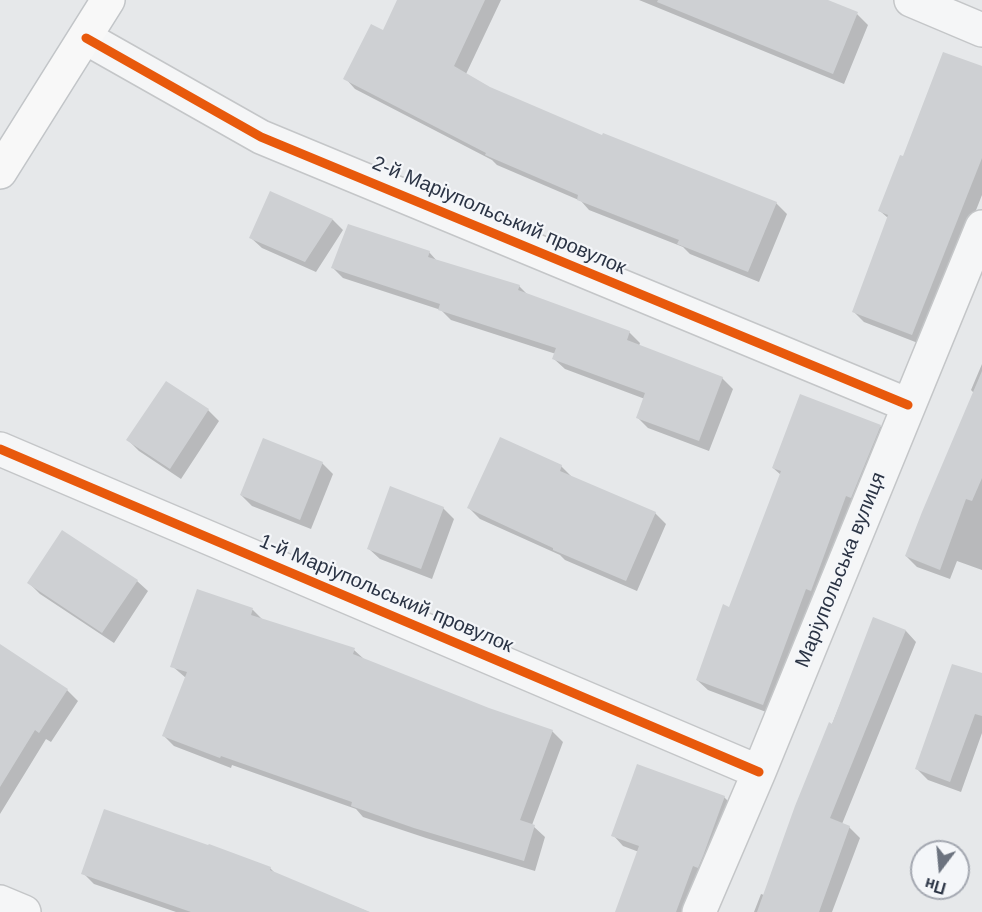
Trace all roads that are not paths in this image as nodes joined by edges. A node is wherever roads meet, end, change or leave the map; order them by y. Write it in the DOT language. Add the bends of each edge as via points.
graph roads {
  1 [pos="108,0"];
  2 [pos="911,0"];
  3 [pos="982,30"];
  4 [pos="86,38"];
  5 [pos="0,172"];
  6 [pos="982,227"];
  7 [pos="908,405"];
  8 [pos="0,449"];
  9 [pos="759,772"];
  10 [pos="0,902"];
  11 [pos="24,912"];
  12 [pos="699,912"];
  1 -- 4 [label="main road"];
  2 -- 3 [label="street"];
  4 -- 5 [label="main road"];
  4 -- 7 [label="street, 2-й Маріупольський провулок" via="261,137"];
  6 -- 7 [label="street, Маріупольська вулиця"];
  7 -- 9 [label="street, Маріупольська вулиця"];
  8 -- 9 [label="street, 1-й Маріупольський провулок"];
  9 -- 12 [label="street, Маріупольська вулиця"];
  10 -- 11 [label="street"];
}
